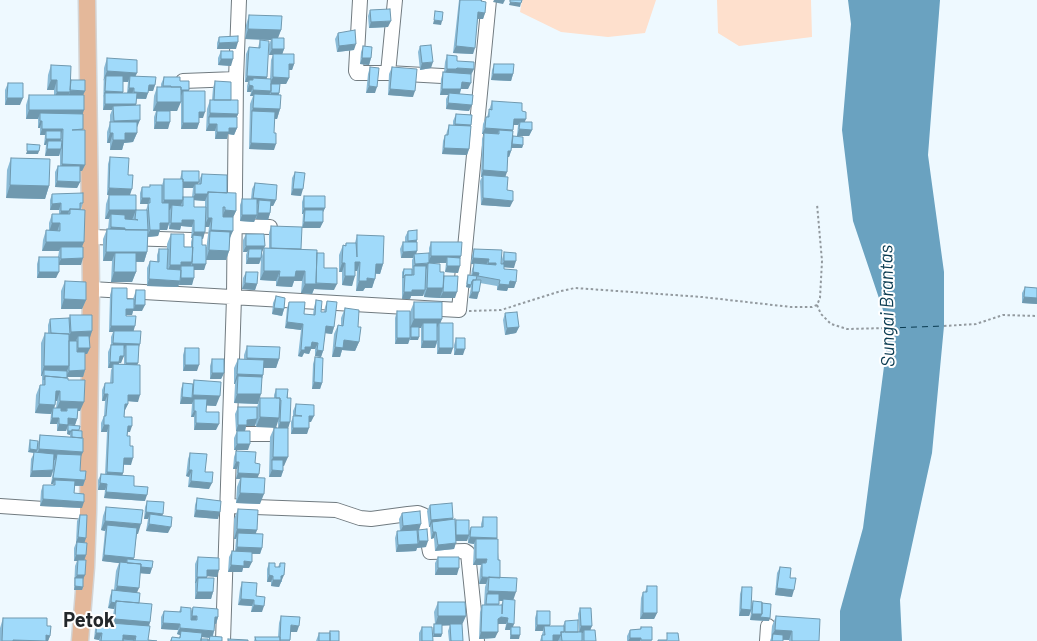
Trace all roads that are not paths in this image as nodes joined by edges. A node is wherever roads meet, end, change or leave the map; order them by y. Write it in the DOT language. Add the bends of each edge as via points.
graph roads {
  1 [pos="87,0"];
  2 [pos="239,0"];
  3 [pos="360,0"];
  4 [pos="395,0"];
  5 [pos="489,0"];
  6 [pos="388,73"];
  7 [pos="236,79"];
  8 [pos="481,79"];
  9 [pos="183,81"];
  10 [pos="236,226"];
  11 [pos="270,227"];
  12 [pos="91,237"];
  13 [pos="235,241"];
  14 [pos="91,289"];
  15 [pos="234,298"];
  16 [pos="230,434"];
  17 [pos="272,434"];
  18 [pos="0,506"];
  19 [pos="228,506"];
  20 [pos="88,512"];
  21 [pos="768,626"];
  22 [pos="80,641"];
  23 [pos="223,641"];
  24 [pos="477,641"];
  25 [pos="767,641"];
  1 -- 12 [label="main road"];
  2 -- 7 [label="street"];
  3 -- 6 [label="street" via="356,71"];
  4 -- 6 [label="street"];
  5 -- 8 [label="street"];
  6 -- 8 [label="street"];
  7 -- 9 [label="street"];
  7 -- 10 [label="street"];
  8 -- 15 [label="street" via="459,310"];
  10 -- 11 [label="street"];
  10 -- 13 [label="street"];
  12 -- 13 [label="street"];
  12 -- 14 [label="main road"];
  13 -- 15 [label="street"];
  14 -- 15 [label="street"];
  14 -- 20 [label="main road"];
  15 -- 16 [label="street"];
  16 -- 17 [label="street"];
  16 -- 19 [label="street"];
  18 -- 20 [label="street"];
  19 -- 23 [label="street"];
  19 -- 24 [label="street" via="336,510 371,519 423,515 430,552 468,553"];
  20 -- 22 [label="main road"];
  21 -- 25 [label="street"];
}
